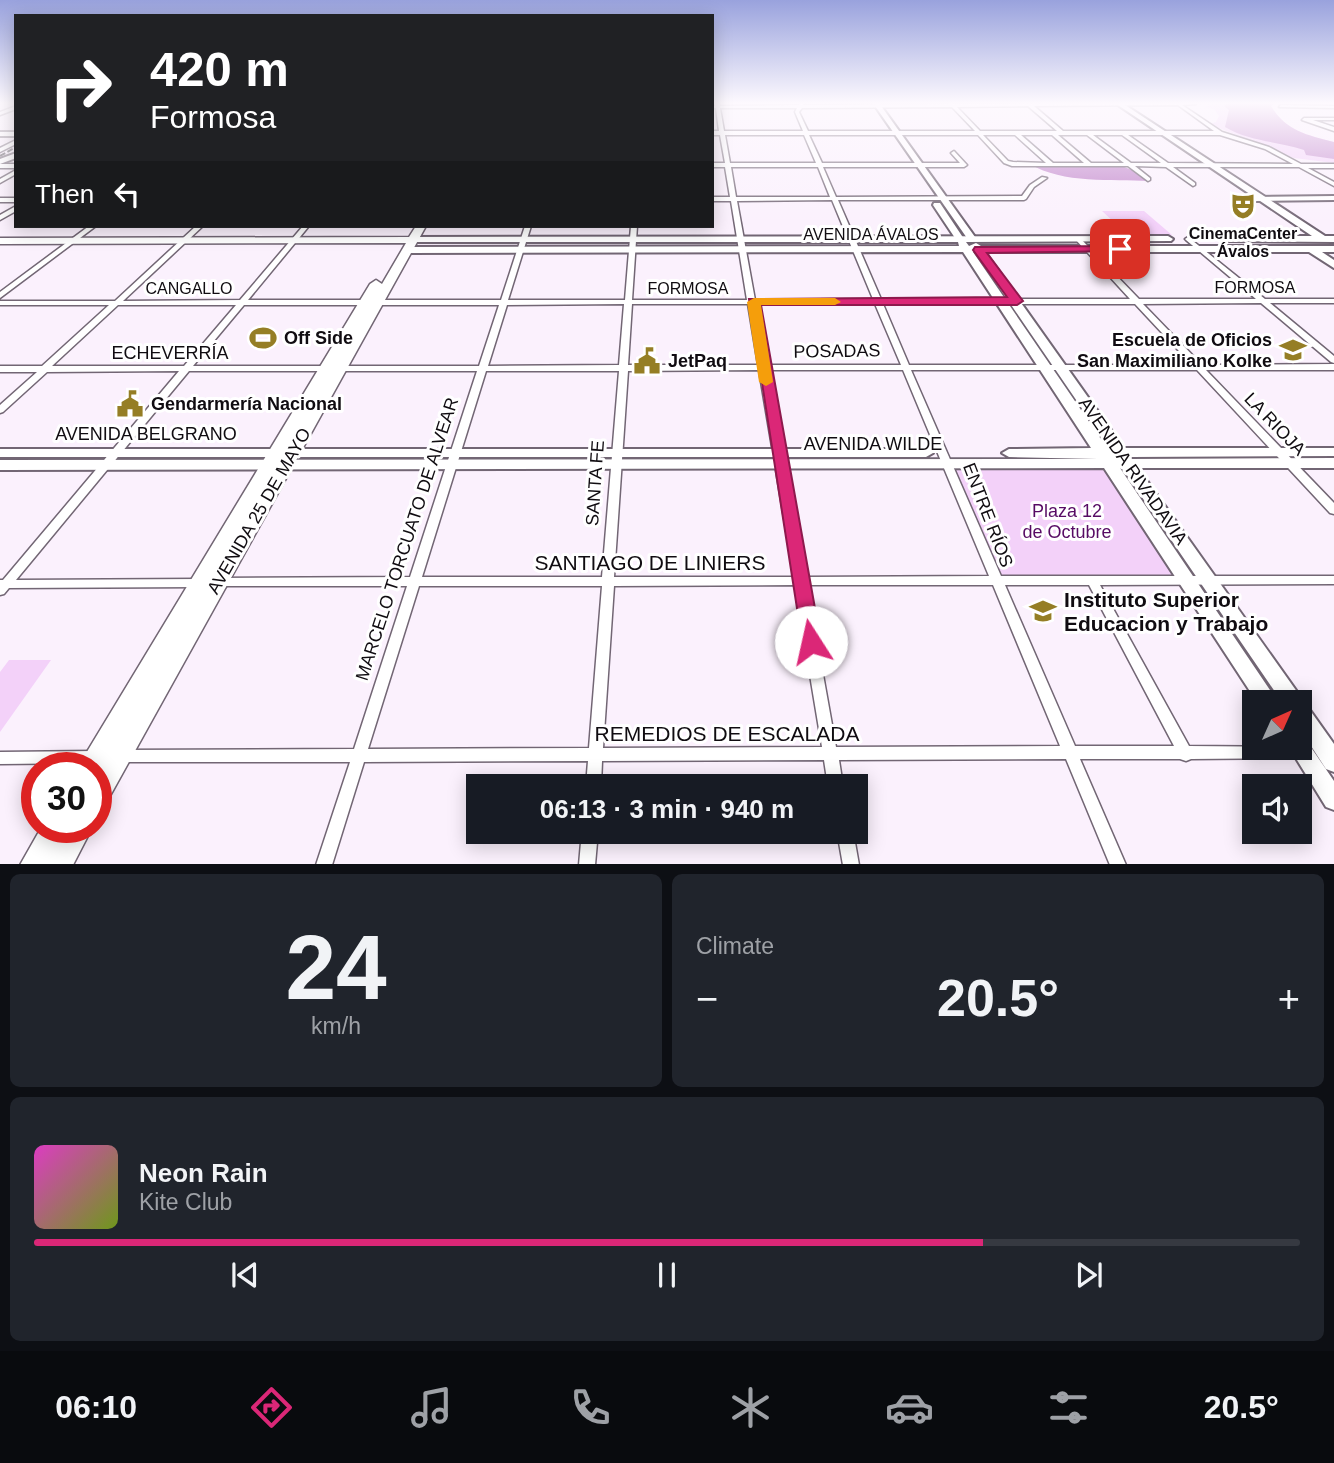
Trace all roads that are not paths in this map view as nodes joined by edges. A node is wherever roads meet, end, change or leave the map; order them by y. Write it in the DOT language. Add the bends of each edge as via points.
graph roads {
  1 [pos="721,143"];
  2 [pos="811,143"];
  3 [pos="900,143"];
  4 [pos="989,143"];
  5 [pos="1028,143"];
  6 [pos="1064,143"];
  7 [pos="1101,143"];
  8 [pos="1138,143"];
  9 [pos="1177,143"];
  10 [pos="1250,143"];
  11 [pos="954,153"];
  12 [pos="1009,163"];
  13 [pos="1051,164"];
  14 [pos="1089,164"];
  15 [pos="1128,164"];
  16 [pos="1168,164"];
  17 [pos="1208,164"];
  18 [pos="714,165"];
  19 [pos="729,165"];
  20 [pos="820,165"];
  21 [pos="915,165"];
  22 [pos="1299,165"];
  23 [pos="1334,166"];
  24 [pos="1023,171"];
  25 [pos="1044,178"];
  26 [pos="1149,179"];
  27 [pos="1193,184"];
  28 [pos="1334,184"];
  29 [pos="1334,198"];
  30 [pos="714,199"];
  31 [pos="734,199"];
  32 [pos="836,199"];
  33 [pos="933,199"];
  34 [pos="943,199"];
  35 [pos="1259,199"];
  36 [pos="90,228"];
  37 [pos="198,228"];
  38 [pos="304,228"];
  39 [pos="411,228"];
  40 [pos="419,228"];
  41 [pos="527,228"];
  42 [pos="634,228"];
  43 [pos="1078,239"];
  44 [pos="1188,239"];
  45 [pos="1334,239"];
  46 [pos="1315,242"];
  47 [pos="969,244"];
  48 [pos="67,245"];
  49 [pos="178,245"];
  50 [pos="290,245"];
  51 [pos="405,245"];
  52 [pos="522,245"];
  53 [pos="633,245"];
  54 [pos="743,245"];
  55 [pos="854,245"];
  56 [pos="0,246"];
  57 [pos="1334,248"];
  58 [pos="1088,249"];
  59 [pos="1200,249"];
  60 [pos="1334,265"];
  61 [pos="0,296"];
  62 [pos="629,301"];
  63 [pos="877,301"];
  64 [pos="999,301"];
  65 [pos="1017,301"];
  66 [pos="1136,301"];
  67 [pos="1263,301"];
  68 [pos="1334,301"];
  69 [pos="118,302"];
  70 [pos="242,302"];
  71 [pos="371,302"];
  72 [pos="502,302"];
  73 [pos="754,302"];
  74 [pos="0,303"];
  75 [pos="1334,360"];
  76 [pos="905,366"];
  77 [pos="624,367"];
  78 [pos="1199,367"];
  79 [pos="1334,367"];
  80 [pos="763,368"];
  81 [pos="1045,368"];
  82 [pos="1061,368"];
  83 [pos="0,369"];
  84 [pos="44,369"];
  85 [pos="187,369"];
  86 [pos="334,369"];
  87 [pos="481,369"];
  88 [pos="0,410"];
  89 [pos="1334,452"];
  90 [pos="0,453"];
  91 [pos="116,453"];
  92 [pos="1114,457"];
  93 [pos="1286,457"];
  94 [pos="780,458"];
  95 [pos="946,458"];
  96 [pos="282,459"];
  97 [pos="454,459"];
  98 [pos="616,459"];
  99 [pos="1334,463"];
  100 [pos="0,465"];
  101 [pos="105,466"];
  102 [pos="1334,510"];
  103 [pos="1334,580"];
  104 [pos="607,581"];
  105 [pos="1188,581"];
  106 [pos="414,582"];
  107 [pos="801,582"];
  108 [pos="1093,582"];
  109 [pos="1213,582"];
  110 [pos="210,583"];
  111 [pos="996,583"];
  112 [pos="2,586"];
  113 [pos="1260,690"];
  114 [pos="1285,690"];
  115 [pos="1312,728"];
  116 [pos="108,752"];
  117 [pos="1312,752"];
  118 [pos="830,753"];
  119 [pos="1242,753"];
  120 [pos="595,754"];
  121 [pos="1072,754"];
  122 [pos="1186,755"];
  123 [pos="1332,755"];
  124 [pos="357,756"];
  125 [pos="0,758"];
  126 [pos="21,759"];
  127 [pos="1308,760"];
  128 [pos="112,761"];
  129 [pos="594,774"];
  130 [pos="834,774"];
  131 [pos="1334,800"];
  132 [pos="46,843"];
  133 [pos="70,843"];
  134 [pos="589,844"];
  135 [pos="847,844"];
  136 [pos="33,864"];
  137 [pos="58,864"];
  138 [pos="324,864"];
  139 [pos="587,864"];
  140 [pos="851,864"];
  141 [pos="1118,864"];
  1 -- 19 [label="street"];
  2 -- 20 [label="street, ENTRE RÍOS"];
  3 -- 21 [label="street, AVENIDA RIVADAVIA"];
  4 -- 12 [label="street"];
  5 -- 13 [label="street"];
  6 -- 14 [label="street"];
  7 -- 15 [label="street"];
  8 -- 16 [label="street"];
  9 -- 17 [label="main road"];
  10 -- 22 [label="street"];
  11 -- 21 [label="street" via="964,165"];
  12 -- 13 [label="street"];
  12 -- 24 [label="street"];
  13 -- 14 [label="street"];
  14 -- 15 [label="street"];
  15 -- 16 [label="street"];
  15 -- 26 [label="street"];
  16 -- 17 [label="street"];
  16 -- 27 [label="street"];
  17 -- 22 [label="street"];
  17 -- 35 [label="main road"];
  18 -- 19 [label="street"];
  19 -- 20 [label="street"];
  19 -- 31 [label="street"];
  20 -- 21 [label="street"];
  20 -- 32 [label="street, ENTRE RÍOS"];
  21 -- 33 [label="street, AVENIDA RIVADAVIA"];
  21 -- 34 [label="street, AVENIDA RIVADAVIA"];
  22 -- 23 [label="street"];
  22 -- 28 [label="street"];
  25 -- 34 [label="street" via="1024,198"];
  29 -- 35 [label="street"];
  30 -- 31 [label="street"];
  31 -- 32 [label="street"];
  31 -- 54 [label="street"];
  32 -- 33 [label="street"];
  32 -- 55 [label="street, ENTRE RÍOS"];
  33 -- 34 [label="street"];
  33 -- 47 [label="street, AVENIDA RIVADAVIA"];
  34 -- 47 [label="street, AVENIDA RIVADAVIA"];
  35 -- 46 [label="main road"];
  36 -- 48 [label="street"];
  37 -- 49 [label="street"];
  38 -- 50 [label="street"];
  39 -- 51 [label="main road, AVENIDA 25 DE MAYO"];
  40 -- 51 [label="main road, AVENIDA 25 DE MAYO"];
  41 -- 52 [label="street, MARCELO TORCUATO DE ALVEAR"];
  42 -- 53 [label="street, SANTA FE"];
  43 -- 44 [label="main road, AVENIDA ÁVALOS"];
  43 -- 47 [label="main road, AVENIDA ÁVALOS"];
  43 -- 58 [label="street, LA RIOJA"];
  44 -- 46 [label="main road, AVENIDA ÁVALOS"];
  44 -- 59 [label="street"];
  45 -- 46 [label="main road, AVENIDA ÁVALOS"];
  46 -- 57 [label="main road, AVENIDA ÁVALOS"];
  46 -- 59 [label="main road, AVENIDA ÁVALOS"];
  46 -- 60 [label="main road"];
  47 -- 55 [label="main road, AVENIDA ÁVALOS"];
  47 -- 58 [label="main road, AVENIDA ÁVALOS"];
  47 -- 64 [label="main road, AVENIDA RIVADAVIA"];
  47 -- 65 [label="main road, AVENIDA RIVADAVIA"];
  48 -- 49 [label="main road"];
  48 -- 56 [label="main road"];
  48 -- 61 [label="street"];
  49 -- 50 [label="main road"];
  49 -- 69 [label="street"];
  50 -- 51 [label="main road"];
  50 -- 70 [label="street"];
  51 -- 52 [label="main road, AVENIDA ÁVALOS"];
  51 -- 71 [label="main road, AVENIDA 25 DE MAYO"];
  52 -- 53 [label="main road, AVENIDA ÁVALOS"];
  52 -- 72 [label="street, MARCELO TORCUATO DE ALVEAR"];
  53 -- 54 [label="main road, AVENIDA ÁVALOS"];
  53 -- 62 [label="street, SANTA FE"];
  54 -- 55 [label="main road, AVENIDA ÁVALOS"];
  54 -- 73 [label="street"];
  55 -- 63 [label="street, ENTRE RÍOS"];
  58 -- 59 [label="main road, AVENIDA ÁVALOS"];
  58 -- 66 [label="street, LA RIOJA"];
  59 -- 67 [label="street"];
  62 -- 72 [label="street, FORMOSA"];
  62 -- 73 [label="street, FORMOSA"];
  62 -- 77 [label="street, SANTA FE"];
  63 -- 64 [label="street, FORMOSA"];
  63 -- 73 [label="street, FORMOSA"];
  63 -- 76 [label="street, ENTRE RÍOS"];
  64 -- 65 [label="street, FORMOSA"];
  64 -- 81 [label="main road, AVENIDA RIVADAVIA"];
  65 -- 66 [label="street, FORMOSA"];
  65 -- 82 [label="main road, AVENIDA RIVADAVIA"];
  66 -- 67 [label="street, FORMOSA"];
  66 -- 78 [label="street, LA RIOJA"];
  67 -- 68 [label="street, FORMOSA"];
  67 -- 75 [label="street"];
  69 -- 70 [label="street, CANGALLO"];
  69 -- 74 [label="street, CANGALLO"];
  69 -- 84 [label="street"];
  70 -- 71 [label="street, CANGALLO"];
  70 -- 85 [label="street"];
  71 -- 72 [label="street, FORMOSA"];
  71 -- 86 [label="main road, AVENIDA 25 DE MAYO"];
  72 -- 87 [label="street, MARCELO TORCUATO DE ALVEAR"];
  73 -- 80 [label="street"];
  76 -- 80 [label="street, POSADAS"];
  76 -- 81 [label="street, POSADAS"];
  76 -- 95 [label="street, ENTRE RÍOS"];
  77 -- 80 [label="street, POSADAS"];
  77 -- 87 [label="street, POSADAS"];
  77 -- 98 [label="street, SANTA FE"];
  78 -- 79 [label="street, POSADAS"];
  78 -- 82 [label="street, POSADAS"];
  78 -- 93 [label="street, LA RIOJA"];
  80 -- 94 [label="street"];
  81 -- 82 [label="street, POSADAS"];
  81 -- 92 [label="main road, AVENIDA RIVADAVIA"];
  82 -- 92 [label="main road, AVENIDA RIVADAVIA"];
  83 -- 84 [label="street, ECHEVERRÍA"];
  84 -- 85 [label="street, ECHEVERRÍA"];
  84 -- 88 [label="street"];
  85 -- 86 [label="street, ECHEVERRÍA"];
  85 -- 91 [label="street"];
  86 -- 87 [label="street, POSADAS"];
  86 -- 96 [label="main road, AVENIDA 25 DE MAYO"];
  87 -- 97 [label="street, MARCELO TORCUATO DE ALVEAR"];
  89 -- 93 [label="main road, AVENIDA WILDE"];
  90 -- 91 [label="main road, AVENIDA BELGRANO"];
  91 -- 96 [label="main road, AVENIDA BELGRANO"];
  91 -- 101 [label="street"];
  92 -- 93 [label="main road, AVENIDA WILDE"];
  92 -- 95 [label="main road, AVENIDA WILDE"];
  92 -- 105 [label="main road, AVENIDA RIVADAVIA"];
  92 -- 109 [label="main road, AVENIDA RIVADAVIA"];
  93 -- 99 [label="main road, AVENIDA WILDE"];
  93 -- 102 [label="street, LA RIOJA"];
  94 -- 95 [label="main road, AVENIDA WILDE"];
  94 -- 98 [label="main road, AVENIDA WILDE"];
  94 -- 107 [label="street"];
  95 -- 111 [label="street, ENTRE RÍOS"];
  96 -- 97 [label="main road, AVENIDA WILDE"];
  96 -- 101 [label="main road, AVENIDA BELGRANO"];
  96 -- 110 [label="main road, AVENIDA 25 DE MAYO"];
  97 -- 98 [label="main road, AVENIDA WILDE"];
  97 -- 106 [label="street, MARCELO TORCUATO DE ALVEAR"];
  98 -- 104 [label="street, SANTA FE"];
  100 -- 101 [label="main road, AVENIDA BELGRANO"];
  101 -- 112 [label="street"];
  103 -- 109 [label="street, SANTIAGO DE LINIERS"];
  104 -- 106 [label="street, SANTIAGO DE LINIERS"];
  104 -- 107 [label="street, SANTIAGO DE LINIERS"];
  104 -- 120 [label="street, SANTA FE"];
  105 -- 108 [label="street, SANTIAGO DE LINIERS"];
  105 -- 109 [label="street, SANTIAGO DE LINIERS"];
  105 -- 113 [label="main road, AVENIDA RIVADAVIA"];
  106 -- 110 [label="street, SANTIAGO DE LINIERS"];
  106 -- 124 [label="street, MARCELO TORCUATO DE ALVEAR"];
  107 -- 111 [label="street, SANTIAGO DE LINIERS"];
  107 -- 118 [label="street"];
  108 -- 111 [label="street, SANTIAGO DE LINIERS"];
  108 -- 122 [label="street"];
  109 -- 114 [label="main road, AVENIDA RIVADAVIA"];
  110 -- 112 [label="street, SANTIAGO DE LINIERS"];
  110 -- 116 [label="main road, AVENIDA 25 DE MAYO"];
  111 -- 121 [label="street, ENTRE RÍOS"];
  115 -- 123 [label="main road"];
  117 -- 123 [label="street, REMEDIOS DE ESCALADA"];
  118 -- 120 [label="street, REMEDIOS DE ESCALADA"];
  118 -- 121 [label="street, REMEDIOS DE ESCALADA"];
  118 -- 130 [label="street"];
  119 -- 122 [label="street, REMEDIOS DE ESCALADA"];
  120 -- 124 [label="street, REMEDIOS DE ESCALADA"];
  120 -- 129 [label="street, SANTA FE"];
  121 -- 122 [label="street, REMEDIOS DE ESCALADA"];
  121 -- 141 [label="street, ENTRE RÍOS"];
  124 -- 128 [label="street, REMEDIOS DE ESCALADA"];
  124 -- 138 [label="street, MARCELO TORCUATO DE ALVEAR"];
  125 -- 126 [label="street, REMEDIOS DE ESCALADA"];
  127 -- 131 [label="main road"];
  132 -- 136 [label="main road"];
  133 -- 137 [label="main road"];
  134 -- 139 [label="street"];
  135 -- 140 [label="street"];
}
